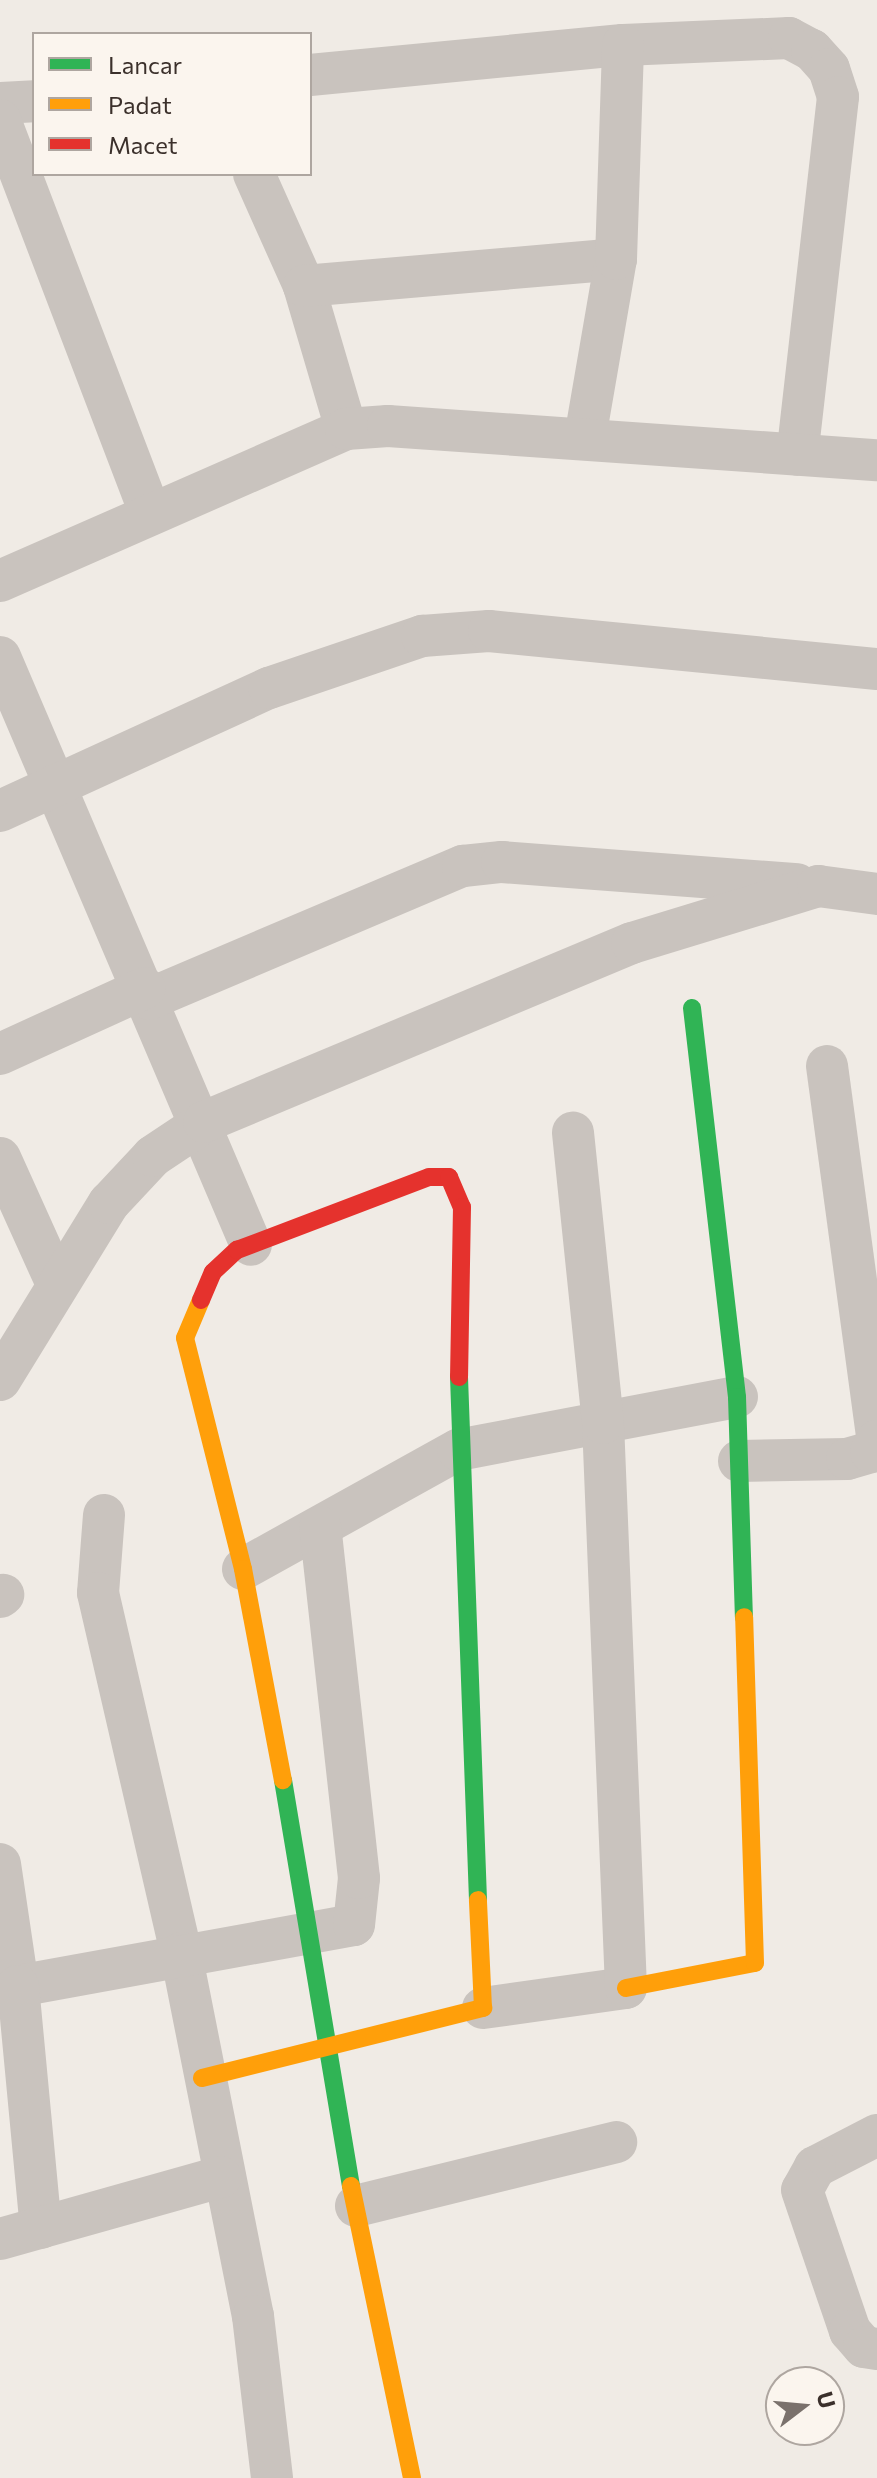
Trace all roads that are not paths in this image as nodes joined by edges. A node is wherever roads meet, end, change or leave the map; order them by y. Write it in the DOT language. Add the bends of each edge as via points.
graph roads {
  1 [pos="623,45"];
  2 [pos="312,75"];
  3 [pos="32,101"];
  4 [pos="0,103"];
  5 [pos="0,120"];
  6 [pos="255,176"];
  7 [pos="616,259"];
  8 [pos="304,286"];
  9 [pos="346,429"];
  10 [pos="585,438"];
  11 [pos="797,455"];
  12 [pos="877,460"];
  13 [pos="150,513"];
  14 [pos="0,581"];
  15 [pos="0,657"];
  16 [pos="877,669"];
  17 [pos="56,786"];
  18 [pos="0,811"];
  19 [pos="818,886"];
  20 [pos="877,894"];
  21 [pos="147,993"];
  22 [pos="692,1008"];
  23 [pos="0,1054"];
  24 [pos="827,1066"];
  25 [pos="204,1122"];
  26 [pos="573,1133"];
  27 [pos="0,1158"];
  28 [pos="251,1245"];
  29 [pos="56,1282"];
  30 [pos="0,1380"];
  31 [pos="737,1397"];
  32 [pos="603,1423"];
  33 [pos="877,1438"];
  34 [pos="458,1450"];
  35 [pos="739,1461"];
  36 [pos="104,1515"];
  37 [pos="320,1527"];
  38 [pos="243,1569"];
  39 [pos="0,1864"];
  40 [pos="309,1935"];
  41 [pos="181,1953"];
  42 [pos="18,1986"];
  43 [pos="626,1988"];
  44 [pos="483,2008"];
  45 [pos="333,2048"];
  46 [pos="202,2078"];
  47 [pos="877,2135"];
  48 [pos="616,2142"];
  49 [pos="220,2177"];
  50 [pos="356,2206"];
  51 [pos="41,2228"];
  52 [pos="0,2239"];
  53 [pos="877,2349"];
  54 [pos="272,2478"];
  55 [pos="412,2478"];
  1 -- 2 [label="street"];
  1 -- 7 [label="street"];
  1 -- 11 [label="street" via="789,38 829,69 838,97 837,129"];
  3 -- 4 [label="street"];
  5 -- 13 [label="street"];
  6 -- 8 [label="street"];
  7 -- 8 [label="street"];
  7 -- 10 [label="street"];
  8 -- 9 [label="street"];
  9 -- 10 [label="street"];
  9 -- 13 [label="street"];
  10 -- 11 [label="street"];
  11 -- 12 [label="street"];
  13 -- 14 [label="street"];
  15 -- 17 [label="street"];
  16 -- 17 [label="street" via="489,631 422,636 269,688"];
  17 -- 18 [label="street"];
  17 -- 21 [label="street"];
  19 -- 20 [label="street"];
  19 -- 21 [label="street" via="517,862 463,866"];
  19 -- 25 [label="street" via="632,943"];
  21 -- 23 [label="street"];
  21 -- 25 [label="street"];
  22 -- 31 [label="street"];
  24 -- 33 [label="street"];
  25 -- 28 [label="street"];
  25 -- 29 [label="street" via="136,1172"];
  26 -- 32 [label="street"];
  27 -- 29 [label="street"];
  28 -- 34 [label="street" via="429,1177 449,1177 462,1207"];
  28 -- 38 [label="street" via="213,1272 185,1338"];
  29 -- 30 [label="street"];
  31 -- 32 [label="street"];
  31 -- 35 [label="street"];
  32 -- 34 [label="street"];
  32 -- 43 [label="street"];
  33 -- 35 [label="street" via="871,1452 847,1459"];
  34 -- 37 [label="street"];
  34 -- 44 [label="street"];
  35 -- 43 [label="street" via="755,1963"];
  36 -- 41 [label="street" via="98,1593"];
  37 -- 38 [label="street"];
  37 -- 40 [label="street" via="360,1894 354,1925"];
  38 -- 40 [label="street"];
  39 -- 42 [label="street"];
  40 -- 41 [label="street"];
  40 -- 45 [label="street"];
  41 -- 42 [label="street"];
  41 -- 46 [label="street"];
  42 -- 51 [label="street"];
  43 -- 44 [label="street"];
  44 -- 45 [label="street"];
  45 -- 46 [label="street"];
  45 -- 50 [label="street"];
  46 -- 49 [label="street"];
  47 -- 53 [label="street" via="815,2167 802,2190 850,2331 864,2347"];
  48 -- 50 [label="street"];
  49 -- 51 [label="street"];
  49 -- 54 [label="street" via="253,2316"];
  50 -- 55 [label="street"];
  51 -- 52 [label="street"];
}
